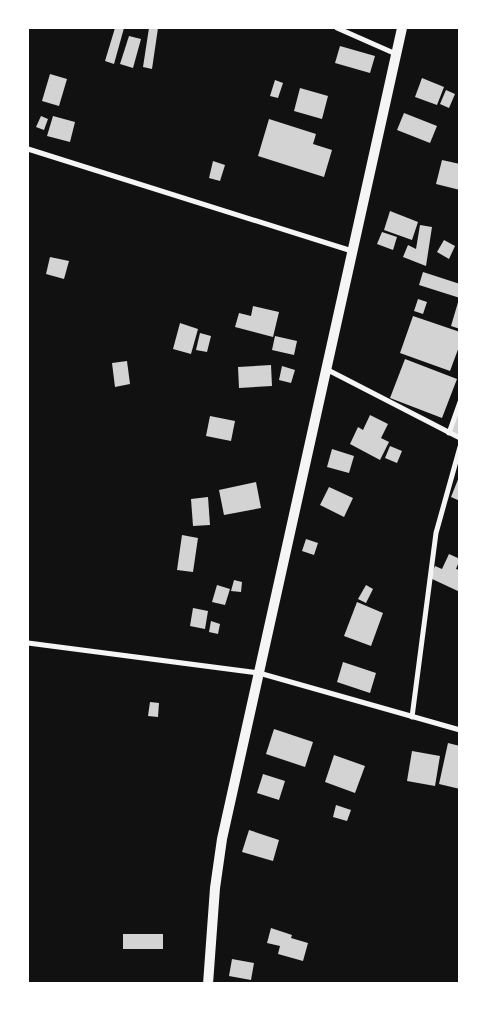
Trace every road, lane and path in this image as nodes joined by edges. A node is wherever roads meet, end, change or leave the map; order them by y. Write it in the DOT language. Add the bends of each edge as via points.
graph roads {
  1 [pos="336,28"];
  2 [pos="402,28"];
  3 [pos="396,54"];
  4 [pos="28,149"];
  5 [pos="352,251"];
  6 [pos="325,369"];
  7 [pos="460,402"];
  8 [pos="449,433"];
  9 [pos="460,438"];
  10 [pos="460,447"];
  11 [pos="28,643"];
  12 [pos="259,673"];
  13 [pos="412,717"];
  14 [pos="460,730"];
  15 [pos="208,984"];
  1 -- 3 [label="street"];
  2 -- 3 [label="main road"];
  3 -- 5 [label="main road"];
  4 -- 5 [label="street"];
  5 -- 6 [label="main road"];
  6 -- 8 [label="street"];
  6 -- 12 [label="main road"];
  7 -- 8 [label="street"];
  8 -- 9 [label="street"];
  10 -- 13 [label="street" via="436,533"];
  11 -- 12 [label="street"];
  12 -- 13 [label="street"];
  12 -- 15 [label="main road" via="222,839"];
  13 -- 14 [label="street"];
}
